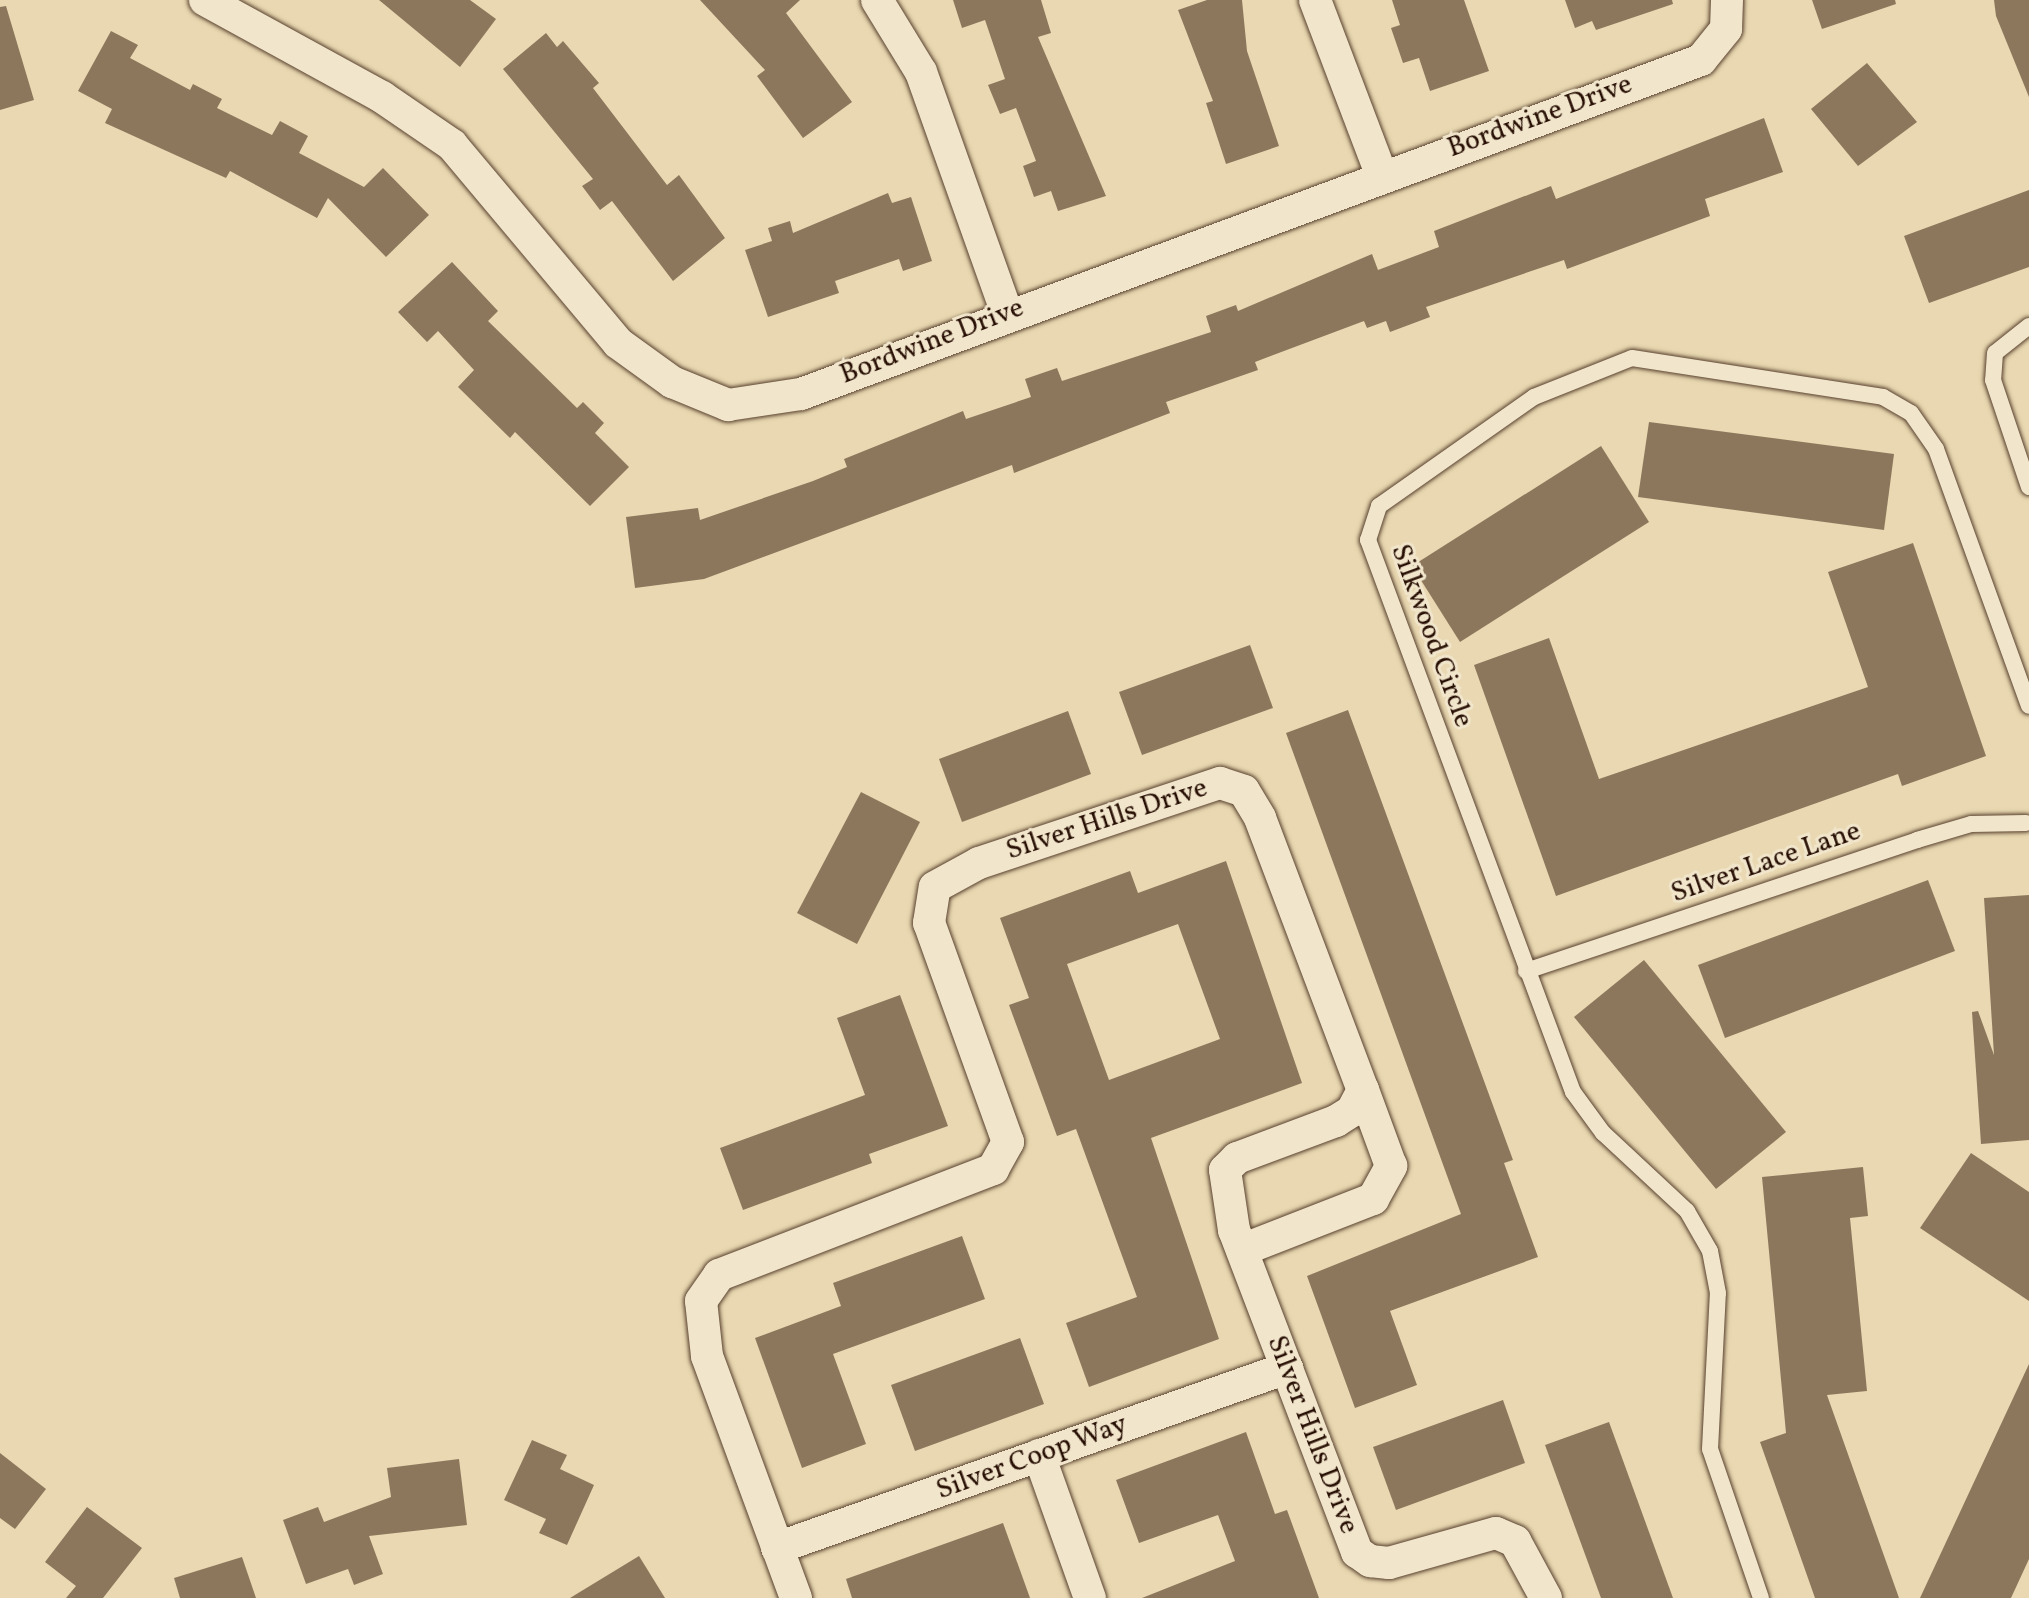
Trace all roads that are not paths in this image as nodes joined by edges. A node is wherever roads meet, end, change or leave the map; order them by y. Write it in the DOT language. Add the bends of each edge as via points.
graph roads {
  1 [pos="205,0"];
  2 [pos="877,0"];
  3 [pos="1315,0"];
  4 [pos="1727,0"];
  5 [pos="1381,174"];
  6 [pos="1007,313"];
  7 [pos="2029,326"];
  8 [pos="2029,487"];
  9 [pos="2029,706"];
  10 [pos="2028,820"];
  11 [pos="1526,971"];
  12 [pos="1363,1090"];
  13 [pos="1242,1250"];
  14 [pos="1287,1368"];
  15 [pos="1039,1455"];
  16 [pos="777,1548"];
  17 [pos="796,1598"];
  18 [pos="1090,1598"];
  19 [pos="1546,1598"];
  20 [pos="1761,1598"];
  1 -- 6 [label="street, Bordwine Drive" via="382,97 452,145 618,343 672,382 728,405 801,394"];
  2 -- 6 [label="street" via="921,72"];
  3 -- 5 [label="street"];
  4 -- 5 [label="street, Bordwine Drive" via="1726,29 1701,60"];
  5 -- 6 [label="street, Bordwine Drive"];
  7 -- 8 [label="lane" via="1995,353 1993,380"];
  9 -- 11 [label="lane, Silkwood Circle" via="1936,449 1911,413 1883,397 1632,358 1534,397 1379,506 1368,540"];
  10 -- 11 [label="lane, Silver Lace Lane" via="1971,824 1917,840"];
  11 -- 20 [label="lane, Silkwood Circle" via="1573,1092 1603,1133 1687,1211 1710,1251 1718,1293 1710,1449"];
  12 -- 13 [label="street, Silver Hills Drive" via="1352,1111 1336,1121 1237,1158 1225,1170"];
  12 -- 13 [label="street" via="1391,1166 1373,1199"];
  12 -- 16 [label="street, Silver Hills Drive" via="1244,791 1220,783 950,875 930,898 929,923 1002,1114 1008,1142 993,1169 719,1275 701,1301 707,1356"];
  13 -- 14 [label="street, Silver Hills Drive"];
  14 -- 15 [label="street, Silver Coop Way"];
  14 -- 19 [label="street, Silver Hills Drive" via="1357,1552 1370,1561 1389,1563 1496,1533 1515,1541"];
  15 -- 16 [label="street, Silver Coop Way"];
  15 -- 18 [label="street"];
  16 -- 17 [label="street, Silver Hills Drive"];
}
